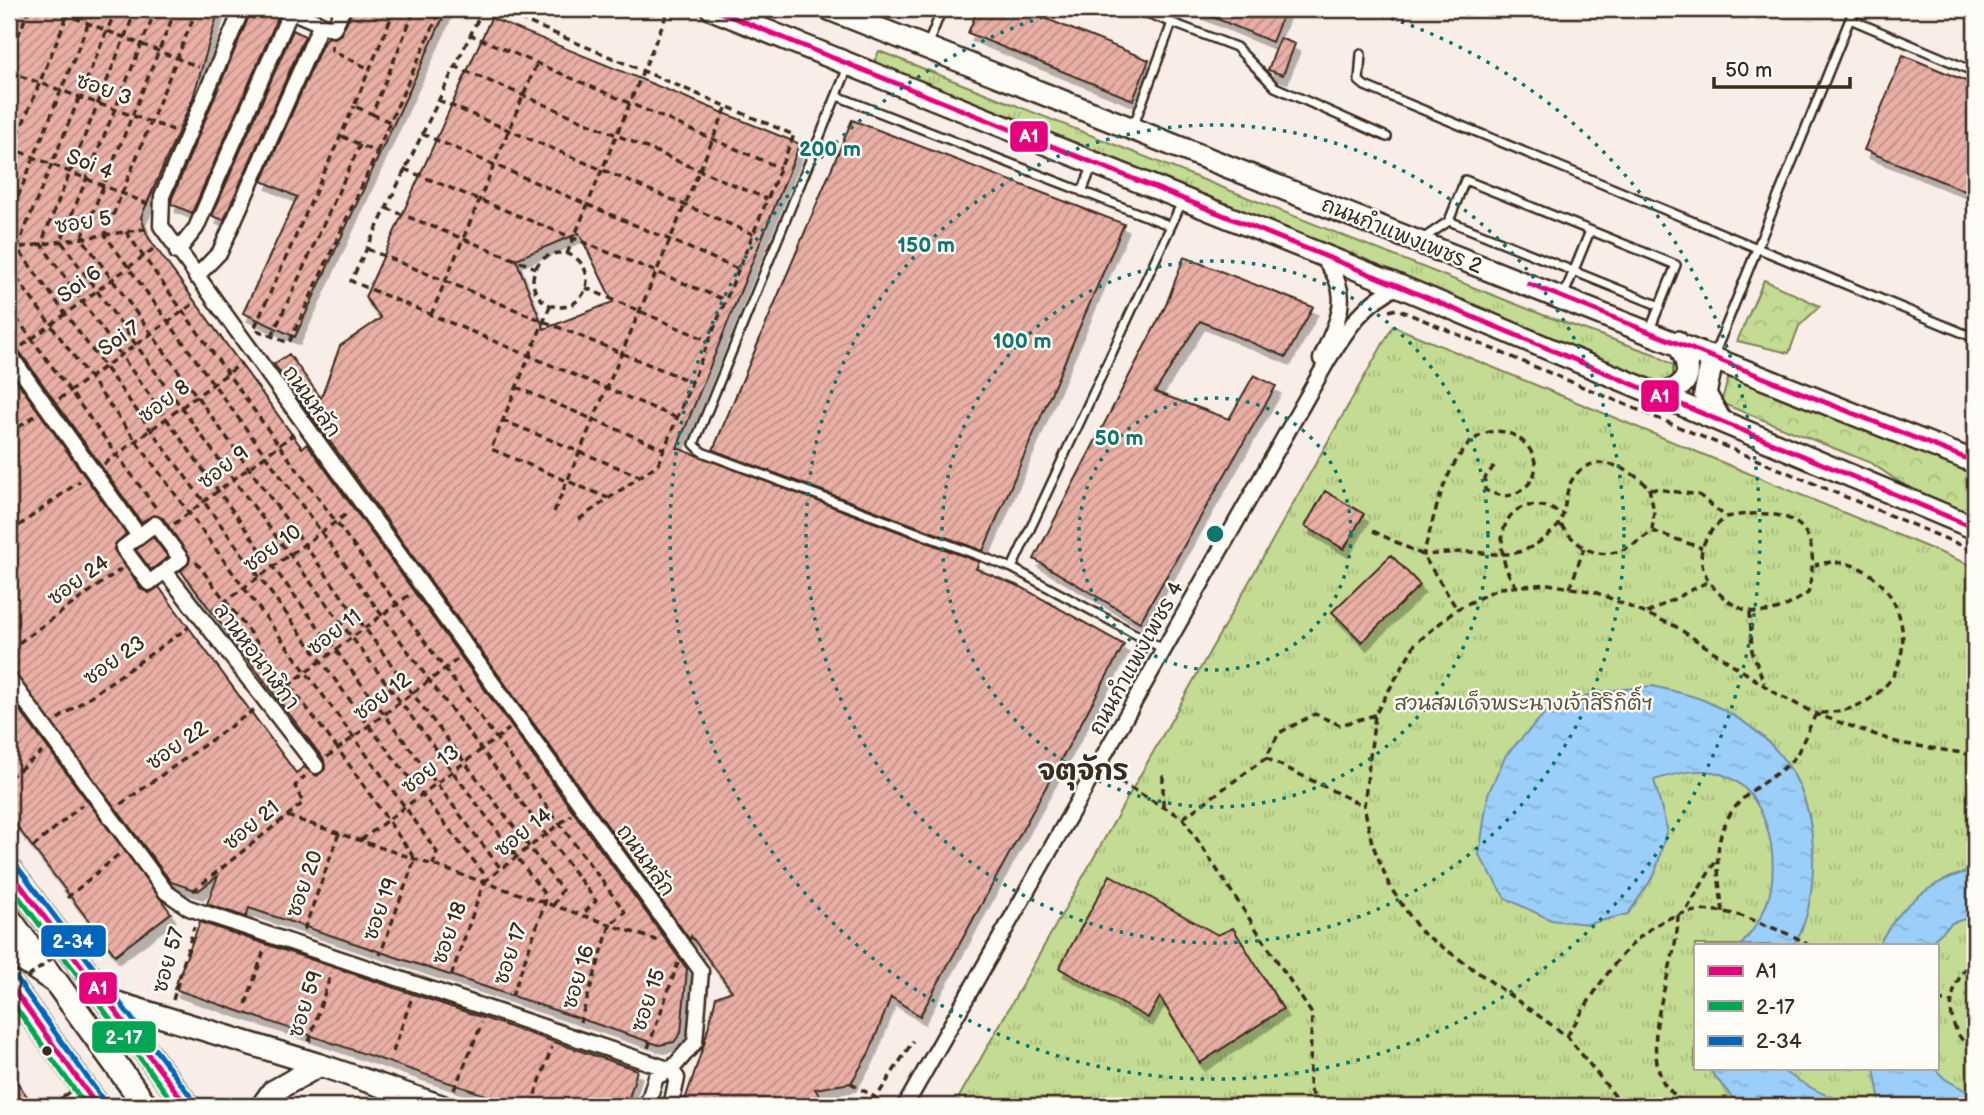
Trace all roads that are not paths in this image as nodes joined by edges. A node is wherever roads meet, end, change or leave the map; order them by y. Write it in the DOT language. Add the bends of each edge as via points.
graph roads {
  1 [pos="242,9"];
  2 [pos="343,9"];
  3 [pos="712,9"];
  4 [pos="829,9"];
  5 [pos="942,9"];
  6 [pos="1136,9"];
  7 [pos="1854,9"];
  8 [pos="288,10"];
  9 [pos="1850,19"];
  10 [pos="1172,23"];
  11 [pos="327,27"];
  12 [pos="926,48"];
  13 [pos="1361,54"];
  14 [pos="849,65"];
  15 [pos="1975,72"];
  16 [pos="837,96"];
  17 [pos="1133,127"];
  18 [pos="1387,137"];
  19 [pos="1094,163"];
  20 [pos="1082,192"];
  21 [pos="1184,199"];
  22 [pos="1449,221"];
  23 [pos="1171,226"];
  24 [pos="1590,231"];
  25 [pos="1417,242"];
  26 [pos="1755,250"];
  27 [pos="177,252"];
  28 [pos="1320,254"];
  29 [pos="1574,272"];
  30 [pos="196,277"];
  31 [pos="1399,286"];
  32 [pos="1563,298"];
  33 [pos="1660,306"];
  34 [pos="1650,331"];
  35 [pos="1975,338"];
  36 [pos="1678,342"];
  37 [pos="9,354"];
  38 [pos="1713,356"];
  39 [pos="1660,396"];
  40 [pos="1299,412"];
  41 [pos="1720,420"];
  42 [pos="1975,462"];
  43 [pos="1975,528"];
  44 [pos="139,536"];
  45 [pos="1012,568"];
  46 [pos="165,571"];
  47 [pos="1165,650"];
  48 [pos="9,679"];
  49 [pos="316,766"];
  50 [pos="9,870"];
  51 [pos="9,917"];
  52 [pos="9,950"];
  53 [pos="56,982"];
  54 [pos="9,983"];
  55 [pos="107,1000"];
  56 [pos="312,1062"];
  57 [pos="671,1070"];
  58 [pos="91,1097"];
  59 [pos="448,1098"];
  60 [pos="58,1106"];
  61 [pos="146,1106"];
  62 [pos="187,1106"];
  63 [pos="262,1106"];
  64 [pos="647,1106"];
  65 [pos="671,1106"];
  66 [pos="905,1106"];
  1 -- 27 [label="street, ถนนหลัก" via="160,209 165,233"];
  2 -- 11 [label="street"];
  3 -- 14 [label="main road"];
  4 -- 12 [label="main road, ถนนกำแพงเพชร 2"];
  5 -- 12 [label="lane"];
  6 -- 10 [label="lane"];
  7 -- 9 [label="lane"];
  8 -- 11 [label="street"];
  8 -- 27 [label="street" via="196,228"];
  9 -- 15 [label="lane"];
  9 -- 26 [label="lane"];
  10 -- 17 [label="lane"];
  10 -- 18 [label="lane" via="1236,47 1276,87"];
  11 -- 30 [label="street" via="220,252"];
  12 -- 17 [label="main road, ถนนกำแพงเพชร 2"];
  13 -- 26 [label="lane" via="1357,74 1364,86"];
  14 -- 16 [label="lane"];
  14 -- 19 [label="main road"];
  16 -- 20 [label="lane"];
  16 -- 45 [label="lane" via="694,444 702,452"];
  17 -- 25 [label="main road, ถนนกำแพงเพชร 2"];
  19 -- 20 [label="lane"];
  19 -- 21 [label="main road"];
  20 -- 23 [label="lane"];
  21 -- 23 [label="lane"];
  21 -- 28 [label="main road"];
  22 -- 24 [label="lane" via="1465,180"];
  22 -- 25 [label="lane"];
  22 -- 29 [label="lane"];
  23 -- 45 [label="lane"];
  24 -- 29 [label="lane"];
  24 -- 33 [label="lane" via="1676,265"];
  25 -- 32 [label="main road, ถนนกำแพงเพชร 2"];
  26 -- 35 [label="lane"];
  26 -- 38 [label="lane"];
  27 -- 30 [label="street, ถนนหลัก"];
  28 -- 31 [label="main road"];
  28 -- 40 [label="street, ถนนกำแพงเพชร 4" via="1341,283 1343,297"];
  29 -- 32 [label="lane"];
  29 -- 33 [label="lane"];
  30 -- 57 [label="street, ถนนหลัก" via="701,971 695,1042"];
  31 -- 39 [label="main road"];
  31 -- 40 [label="street, ถนนกำแพงเพชร 4" via="1379,295 1355,317"];
  32 -- 34 [label="main road, ถนนกำแพงเพชร 2"];
  33 -- 34 [label="lane"];
  34 -- 36 [label="main road, ถนนกำแพงเพชร 2"];
  36 -- 38 [label="main road, ถนนกำแพงเพชร 2"];
  36 -- 39 [label="main road" via="1688,366 1686,380 1679,390"];
  37 -- 44 [label="street"];
  38 -- 41 [label="main road" via="1705,394"];
  38 -- 42 [label="main road, ถนนกำแพงเพชร 2"];
  39 -- 41 [label="main road"];
  40 -- 47 [label="street, ถนนกำแพงเพชร 4"];
  41 -- 43 [label="main road"];
  44 -- 46 [label="street" via="123,548 132,561 149,583"];
  44 -- 46 [label="street" via="155,524 181,559"];
  45 -- 47 [label="lane"];
  46 -- 49 [label="street, ลานหอนาฬิกา"];
  47 -- 66 [label="street, ถนนกำแพงเพชร 4"];
  48 -- 57 [label="street" via="166,892 180,902"];
  50 -- 55 [label="main road"];
  51 -- 53 [label="main road"];
  52 -- 53 [label="main road"];
  53 -- 61 [label="main road"];
  54 -- 58 [label="main road"];
  55 -- 56 [label="main road"];
  55 -- 62 [label="main road"];
  56 -- 59 [label="main road"];
  56 -- 63 [label="main road"];
  57 -- 64 [label="street, ถนนหลัก" via="656,1077"];
  57 -- 65 [label="street" via="677,1078"];
  58 -- 60 [label="lane"];
}
